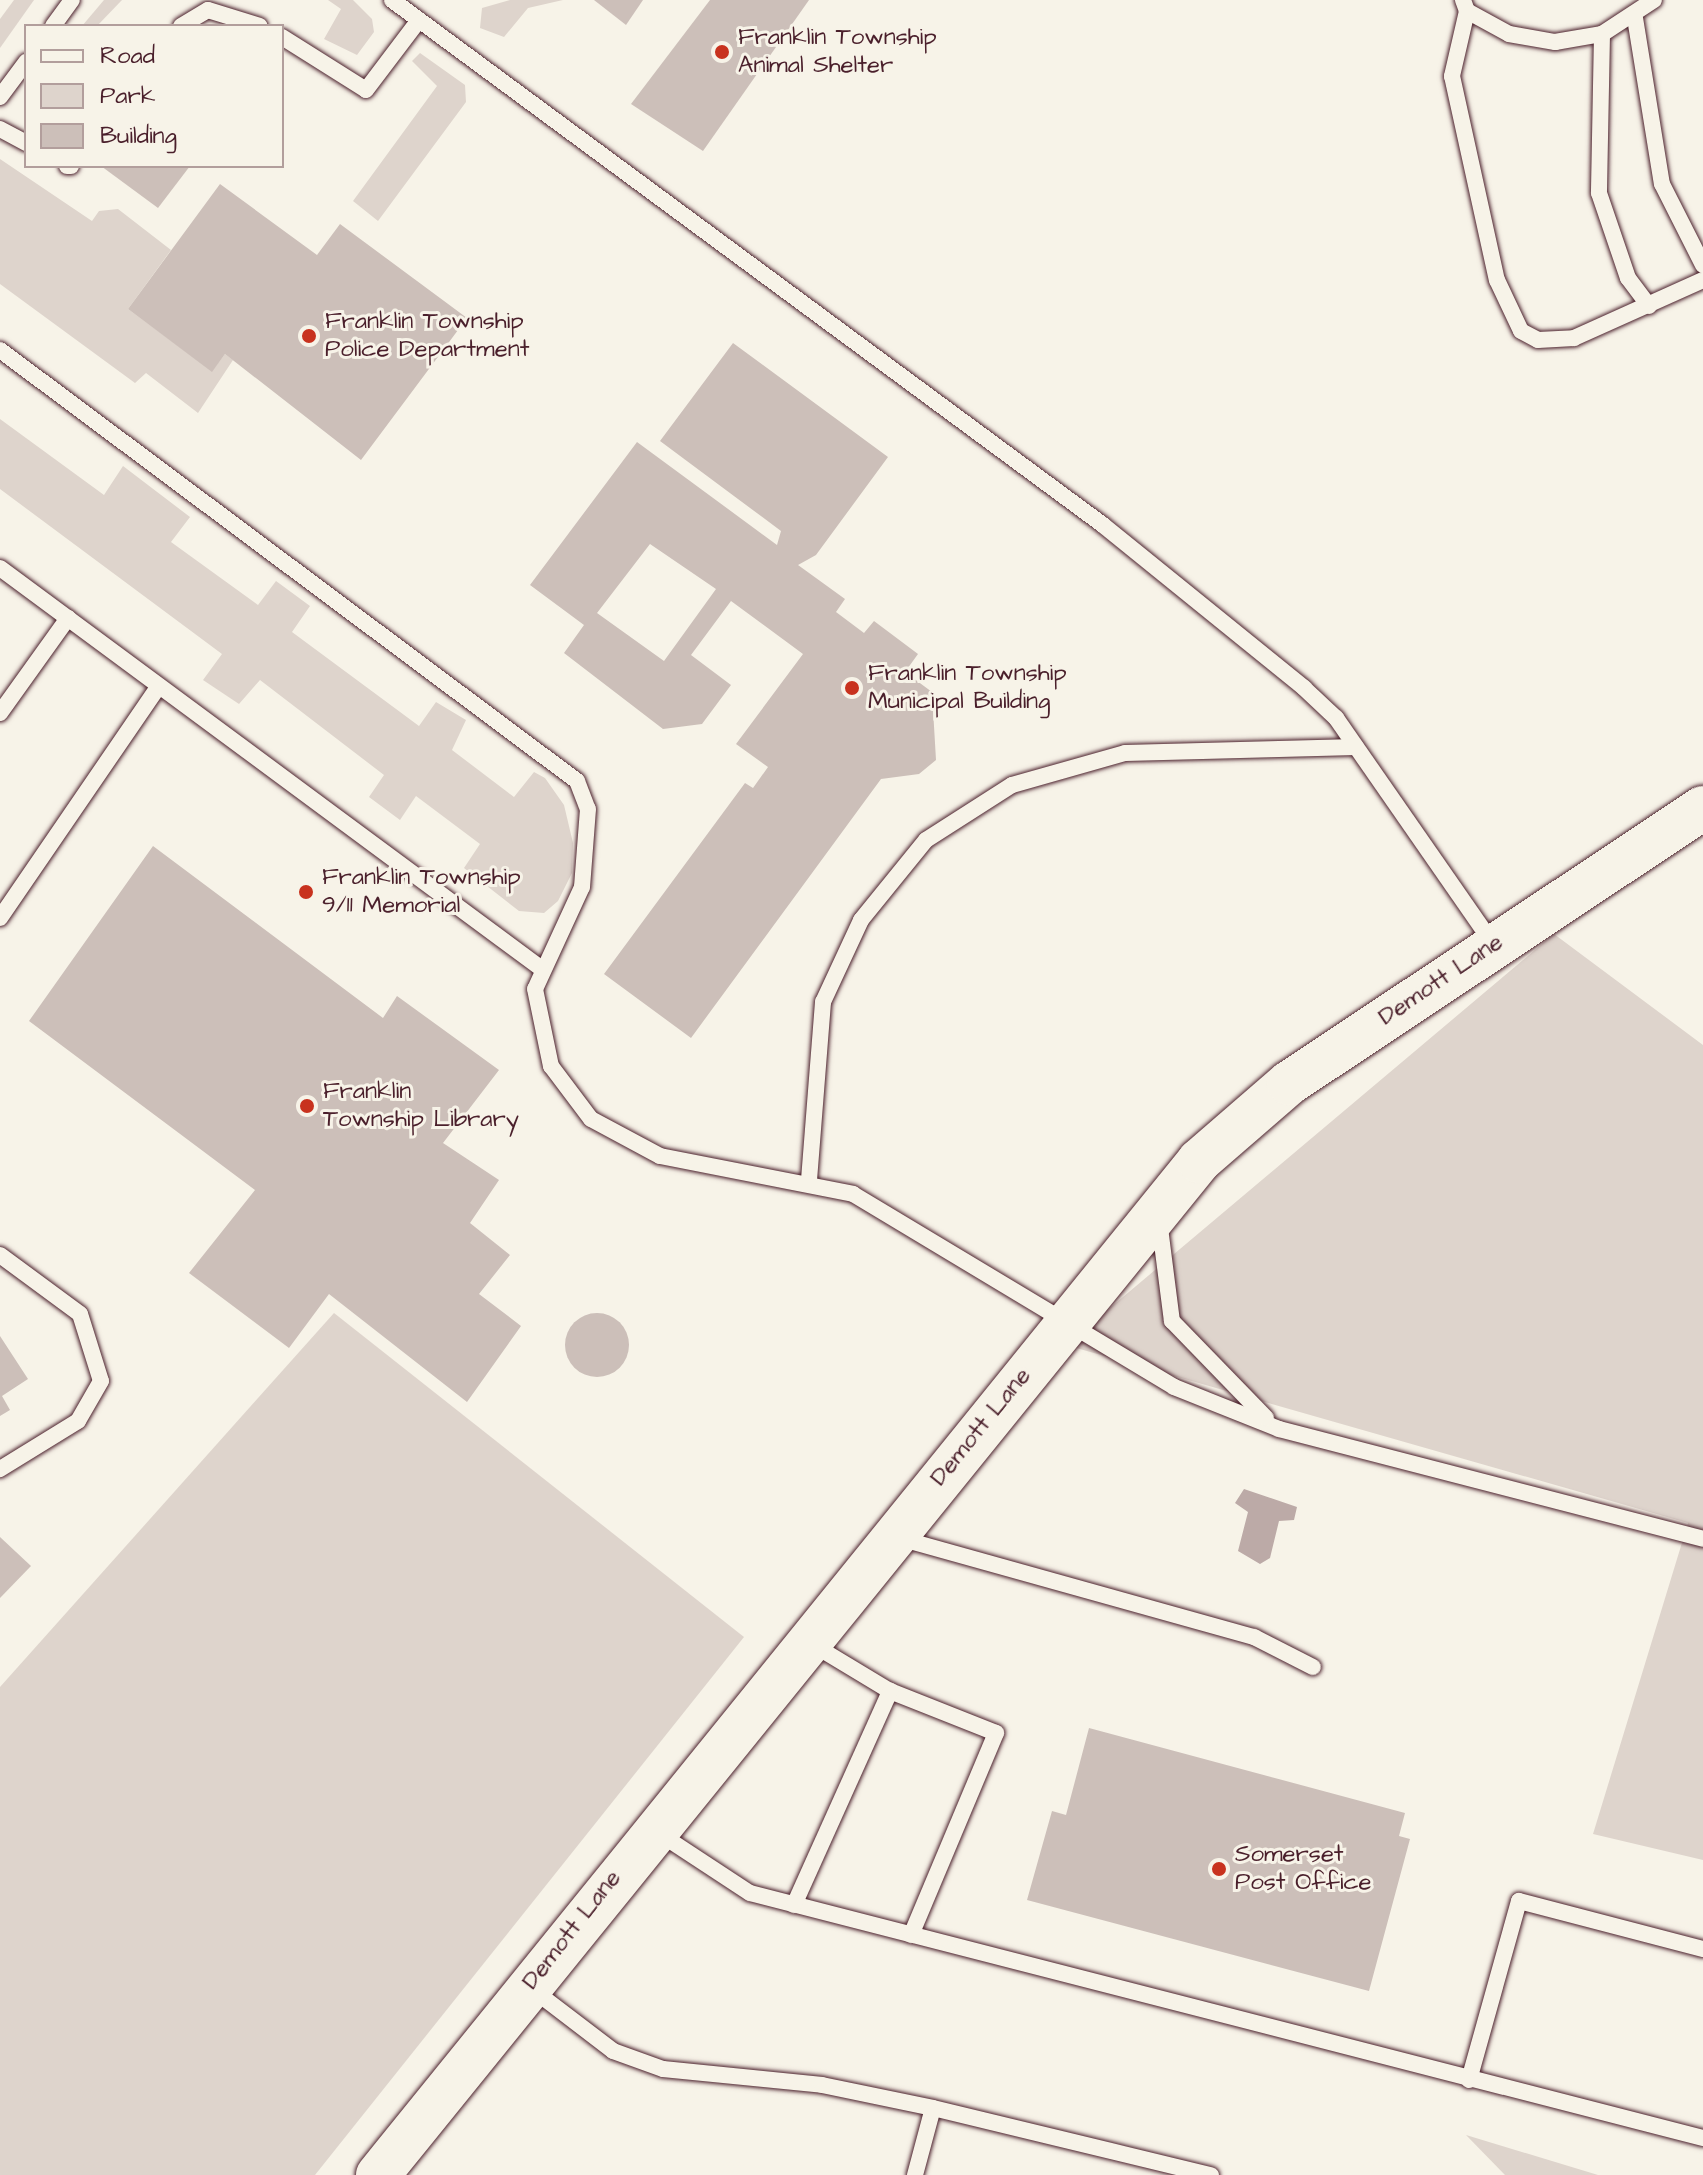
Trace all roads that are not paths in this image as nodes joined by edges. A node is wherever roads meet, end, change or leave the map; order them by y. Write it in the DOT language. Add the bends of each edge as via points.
graph roads {
  1 [pos="72,0"];
  2 [pos="392,0"];
  3 [pos="1654,0"];
  4 [pos="1465,6"];
  5 [pos="1635,18"];
  6 [pos="419,20"];
  7 [pos="54,24"];
  8 [pos="184,24"];
  9 [pos="254,24"];
  10 [pos="1602,34"];
  11 [pos="284,38"];
  12 [pos="24,65"];
  13 [pos="0,97"];
  14 [pos="0,129"];
  15 [pos="24,142"];
  16 [pos="1703,265"];
  17 [pos="1703,280"];
  18 [pos="1649,306"];
  19 [pos="0,350"];
  20 [pos="0,568"];
  21 [pos="68,618"];
  22 [pos="159,686"];
  23 [pos="0,713"];
  24 [pos="1356,747"];
  25 [pos="1703,808"];
  26 [pos="0,918"];
  27 [pos="1493,944"];
  28 [pos="542,969"];
  29 [pos="809,1180"];
  30 [pos="1157,1205"];
  31 [pos="0,1255"];
  32 [pos="1067,1320"];
  33 [pos="1279,1429"];
  34 [pos="0,1469"];
  35 [pos="893,1537"];
  36 [pos="1703,1539"];
  37 [pos="807,1642"];
  38 [pos="1313,1667"];
  39 [pos="890,1691"];
  40 [pos="653,1829"];
  41 [pos="794,1905"];
  42 [pos="911,1935"];
  43 [pos="1703,1949"];
  44 [pos="528,1985"];
  45 [pos="1469,2080"];
  46 [pos="933,2108"];
  47 [pos="1703,2138"];
  48 [pos="378,2175"];
  49 [pos="915,2175"];
  50 [pos="1211,2175"];
  1 -- 7 [label="lane"];
  2 -- 6 [label="lane"];
  3 -- 5 [label="lane"];
  4 -- 10 [label="lane" via="1509,34 1555,42"];
  4 -- 18 [label="lane" via="1452,76 1497,280 1521,331 1538,340 1574,338"];
  5 -- 10 [label="lane"];
  5 -- 16 [label="lane" via="1662,184"];
  6 -- 11 [label="lane" via="366,90"];
  6 -- 24 [label="lane" via="1103,525 1304,688"];
  8 -- 9 [label="lane" via="208,10"];
  10 -- 18 [label="lane" via="1599,193 1628,278"];
  12 -- 13 [label="lane"];
  14 -- 15 [label="lane"];
  17 -- 18 [label="lane"];
  19 -- 28 [label="lane" via="577,781 588,809 582,887"];
  20 -- 21 [label="lane"];
  21 -- 22 [label="lane"];
  21 -- 23 [label="lane"];
  22 -- 26 [label="lane"];
  22 -- 28 [label="lane"];
  24 -- 27 [label="lane"];
  24 -- 29 [label="lane" via="1125,753 1012,785 926,840 861,920 823,1002"];
  25 -- 27 [label="street, Demott Lane"];
  27 -- 30 [label="street, Demott Lane" via="1289,1083"];
  28 -- 29 [label="lane" via="535,989 551,1066 591,1119 660,1156"];
  29 -- 32 [label="lane" via="853,1194 959,1264"];
  30 -- 32 [label="street, Demott Lane" via="1124,1258"];
  30 -- 33 [label="lane" via="1172,1321 1235,1393"];
  31 -- 34 [label="lane" via="80,1314 101,1381 78,1421"];
  32 -- 33 [label="lane" via="1174,1387"];
  32 -- 35 [label="street, Demott Lane"];
  33 -- 36 [label="lane"];
  35 -- 37 [label="street, Demott Lane"];
  35 -- 38 [label="lane" via="1254,1637"];
  37 -- 39 [label="lane"];
  37 -- 40 [label="street, Demott Lane"];
  39 -- 41 [label="lane"];
  39 -- 42 [label="lane" via="996,1733"];
  40 -- 41 [label="lane" via="750,1893"];
  40 -- 44 [label="street, Demott Lane"];
  41 -- 42 [label="lane"];
  42 -- 45 [label="lane"];
  43 -- 45 [label="lane" via="1519,1901"];
  44 -- 46 [label="lane" via="613,2051 663,2069 822,2085"];
  44 -- 48 [label="street, Demott Lane"];
  45 -- 47 [label="lane"];
  46 -- 49 [label="lane"];
  46 -- 50 [label="lane"];
}
